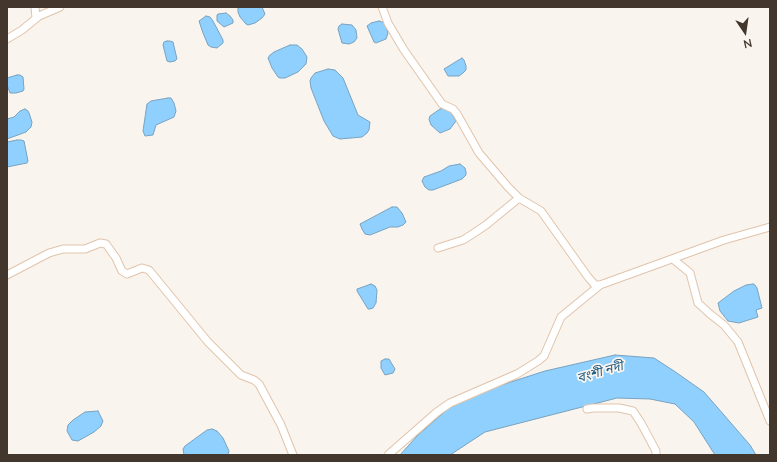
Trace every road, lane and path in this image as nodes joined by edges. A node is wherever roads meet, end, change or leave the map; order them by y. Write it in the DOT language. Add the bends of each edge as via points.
graph roads {
  1 [pos="34,7"];
  2 [pos="60,7"];
  3 [pos="382,7"];
  4 [pos="36,18"];
  5 [pos="7,39"];
  6 [pos="519,198"];
  7 [pos="770,227"];
  8 [pos="438,248"];
  9 [pos="673,258"];
  10 [pos="7,275"];
  11 [pos="600,285"];
  12 [pos="587,409"];
  13 [pos="770,421"];
  14 [pos="293,455"];
  15 [pos="388,455"];
  16 [pos="656,455"];
  1 -- 4 [label="street"];
  2 -- 4 [label="street"];
  3 -- 6 [label="street" via="388,23 408,56 442,104 453,109 479,153"];
  4 -- 5 [label="street"];
  6 -- 8 [label="street" via="486,226 463,240"];
  6 -- 11 [label="street" via="541,211 592,282"];
  7 -- 9 [label="street" via="728,238"];
  9 -- 11 [label="street"];
  9 -- 13 [label="street" via="690,273 698,303 724,325 738,342"];
  10 -- 14 [label="street" via="49,253 63,249 85,248 100,243 106,244 122,271 127,274 142,268 149,270 208,342 241,375 259,384 281,425"];
  11 -- 15 [label="street" via="561,317 544,356 538,361 517,374 450,403"];
  12 -- 16 [label="street" via="619,408 633,411"];
}
